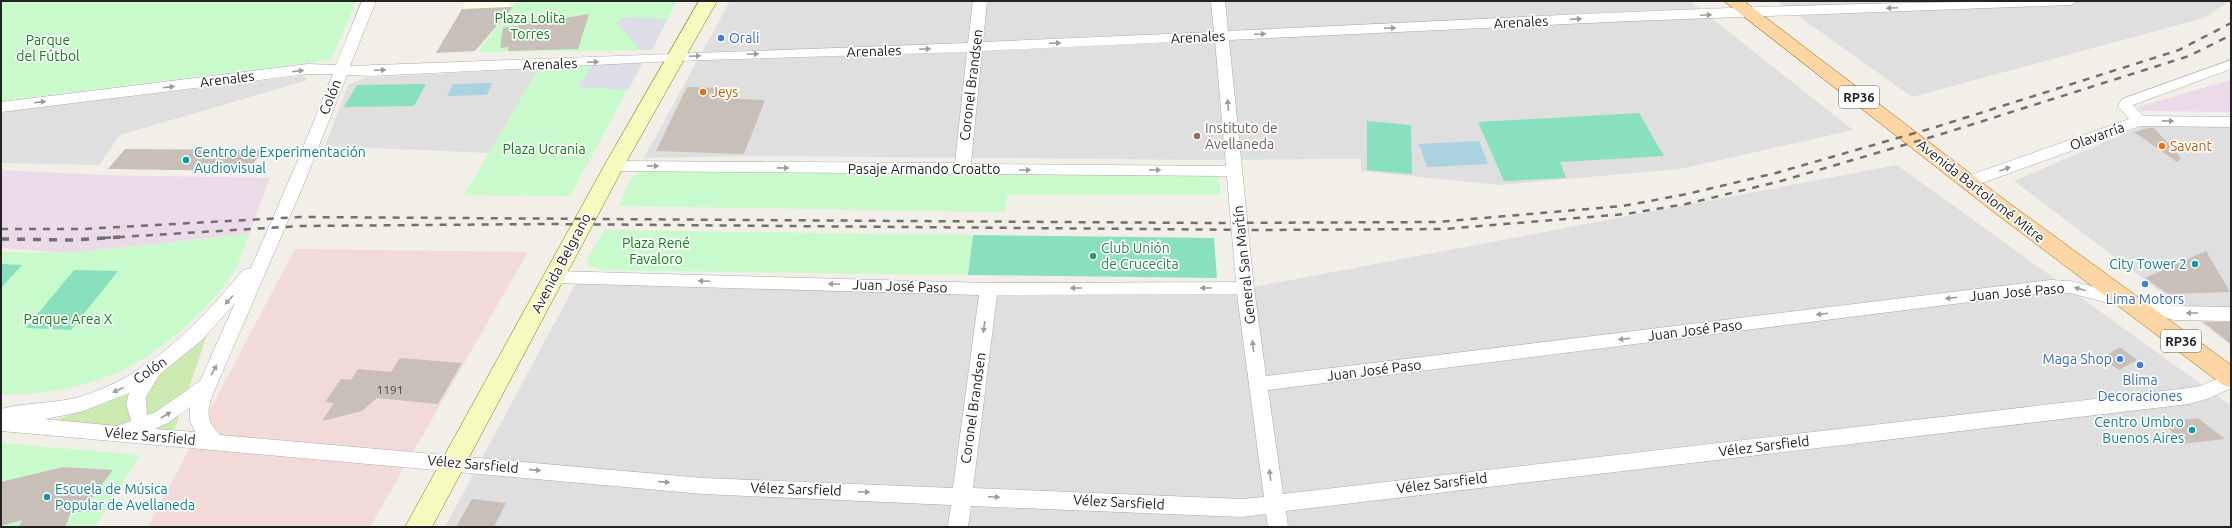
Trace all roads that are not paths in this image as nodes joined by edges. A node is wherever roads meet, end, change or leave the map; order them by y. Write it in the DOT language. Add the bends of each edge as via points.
graph roads {
  1 [pos="369,1"];
  2 [pos="708,1"];
  3 [pos="980,1"];
  4 [pos="1218,1"];
  5 [pos="1733,1"];
  6 [pos="2070,1"];
  7 [pos="1749,14"];
  8 [pos="1222,35"];
  9 [pos="976,47"];
  10 [pos="675,57"];
  11 [pos="2228,69"];
  12 [pos="341,71"];
  13 [pos="1,107"];
  14 [pos="2139,121"];
  15 [pos="2231,122"];
  16 [pos="614,166"];
  17 [pos="962,170"];
  18 [pos="1234,171"];
  19 [pos="1968,182"];
  20 [pos="262,259"];
  21 [pos="554,276"];
  22 [pos="1245,288"];
  23 [pos="989,289"];
  24 [pos="2131,303"];
  25 [pos="2231,314"];
  26 [pos="156,369"];
  27 [pos="2231,379"];
  28 [pos="1258,384"];
  29 [pos="205,387"];
  30 [pos="1,416"];
  31 [pos="1,423"];
  32 [pos="146,431"];
  33 [pos="215,442"];
  34 [pos="454,462"];
  35 [pos="961,495"];
  36 [pos="1274,503"];
  37 [pos="418,527"];
  38 [pos="958,527"];
  39 [pos="1278,527"];
  1 -- 12 [label="street, Colón"];
  2 -- 10 [label="main road, Avenida Belgrano"];
  3 -- 9 [label="street, Coronel Brandsen"];
  4 -- 8 [label="street, General San Martín"];
  5 -- 7 [label="main road, Avenida Bartolomé Mitre / RP36"];
  6 -- 7 [label="street, Arenales, one-way"];
  8 -- 7 [label="street, Arenales, one-way"];
  7 -- 19 [label="main road, Avenida Bartolomé Mitre / RP36" via="1886,116"];
  9 -- 8 [label="street, Arenales, one-way"];
  18 -- 8 [label="street, General San Martín, one-way"];
  10 -- 9 [label="street, Arenales, one-way"];
  9 -- 17 [label="street, Coronel Brandsen"];
  12 -- 10 [label="street, Arenales, one-way"];
  10 -- 16 [label="main road, Avenida Belgrano"];
  11 -- 14 [label="street" via="2127,102 2125,106"];
  13 -- 12 [label="street, Arenales, one-way" via="308,70"];
  12 -- 20 [label="street, Colón" via="285,211"];
  14 -- 15 [label="street, Olavarría, one-way"];
  19 -- 14 [label="street, Olavarría, one-way"];
  16 -- 17 [label="street, Pasaje Armando Croatto, one-way"];
  16 -- 21 [label="main road, Avenida Belgrano"];
  17 -- 18 [label="street, Pasaje Armando Croatto, one-way"];
  18 -- 22 [label="street, General San Martín"];
  19 -- 24 [label="main road, Avenida Bartolomé Mitre / RP36"];
  20 -- 26 [label="street, Colón, one-way" via="211,319"];
  29 -- 20 [label="street, Colón, one-way" via="217,366"];
  23 -- 21 [label="street, Juan José Paso, one-way"];
  21 -- 34 [label="main road, Avenida Belgrano"];
  22 -- 23 [label="street, Juan José Paso, one-way"];
  28 -- 22 [label="street, General San Martín, one-way"];
  23 -- 35 [label="street, Coronel Brandsen, one-way"];
  25 -- 24 [label="street, Juan José Paso, one-way" via="2174,312"];
  24 -- 27 [label="main road, Avenida Bartolomé Mitre / RP36"];
  24 -- 28 [label="street, Juan José Paso, one-way" via="2070,287 2050,286"];
  26 -- 30 [label="street, Colón, one-way" via="126,386 82,404"];
  26 -- 32 [label="street" via="138,392 135,404 136,415"];
  27 -- 36 [label="street, Vélez Sarsfield" via="2203,393 2189,396"];
  36 -- 28 [label="street, General San Martín, one-way"];
  32 -- 29 [label="street, one-way"];
  29 -- 33 [label="street, Colón" via="199,413 200,423"];
  31 -- 32 [label="street, Vélez Sarsfield" via="116,433"];
  32 -- 33 [label="street, Vélez Sarsfield"];
  33 -- 34 [label="street, Vélez Sarsfield"];
  34 -- 35 [label="street, Vélez Sarsfield, one-way" via="703,486"];
  34 -- 37 [label="main road, Avenida Belgrano"];
  35 -- 36 [label="street, Vélez Sarsfield, one-way" via="1242,508"];
  35 -- 38 [label="street, Coronel Brandsen"];
  36 -- 39 [label="street, General San Martín"];
}
